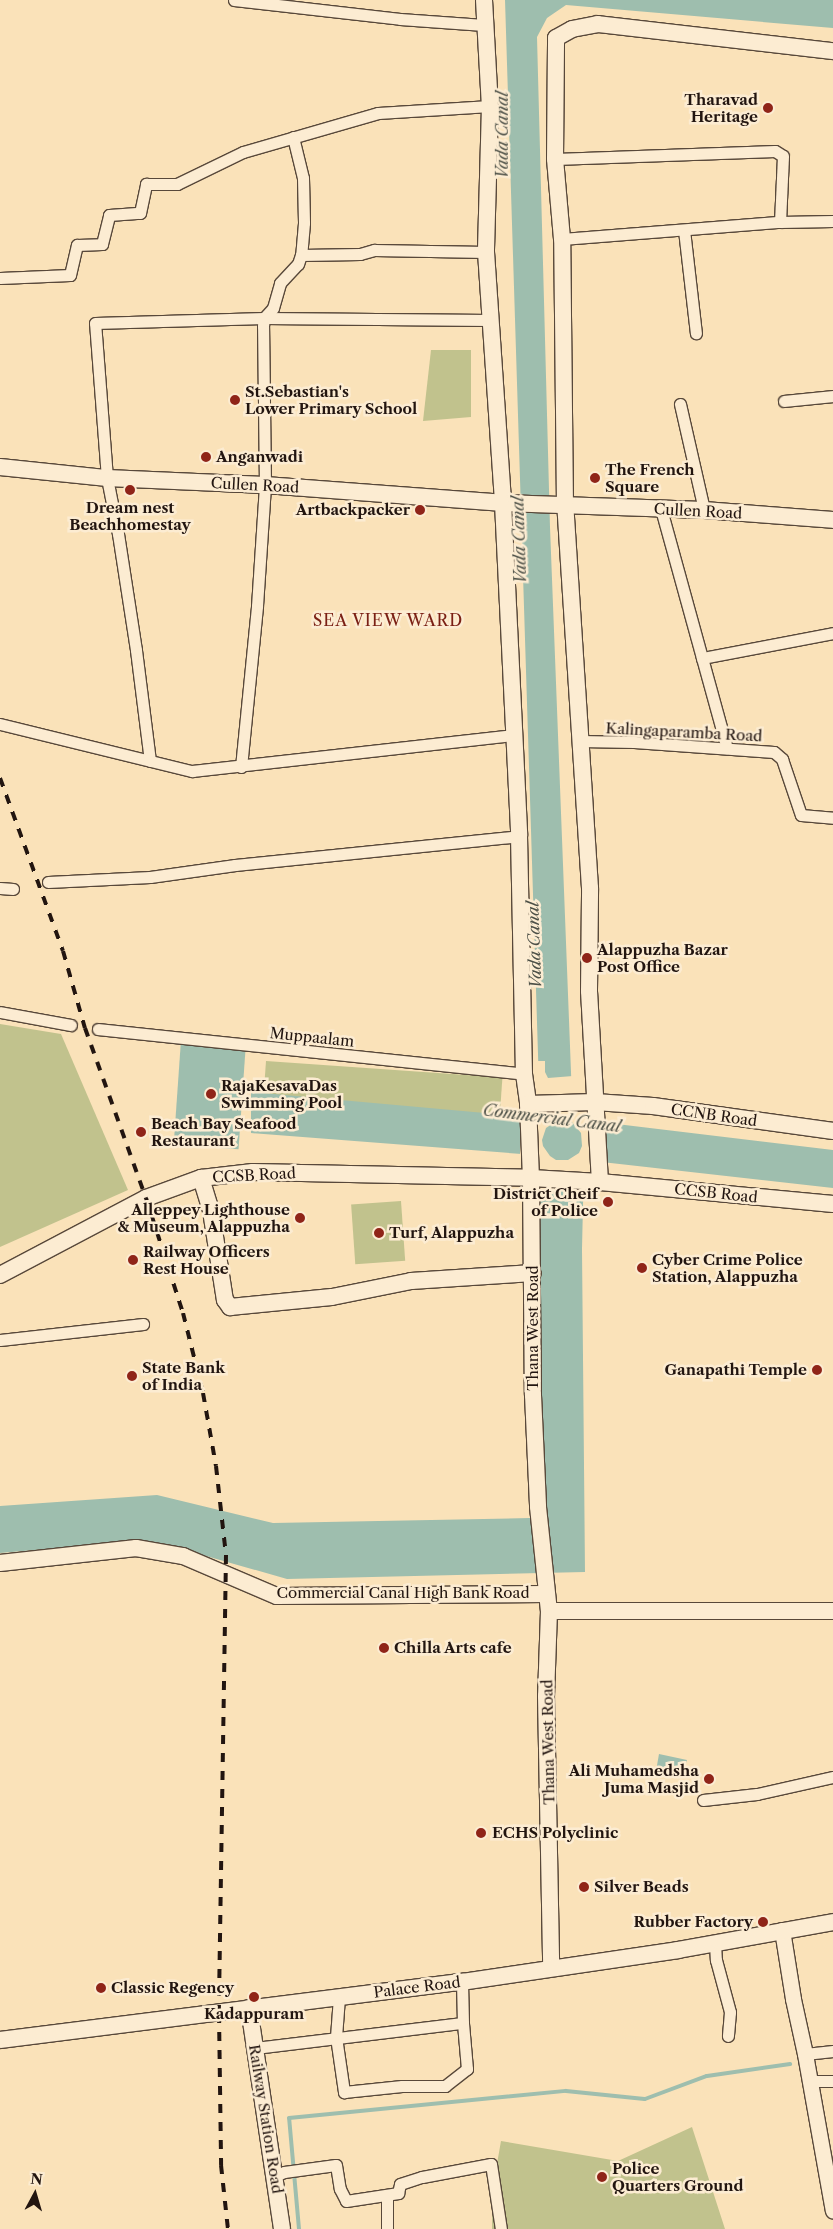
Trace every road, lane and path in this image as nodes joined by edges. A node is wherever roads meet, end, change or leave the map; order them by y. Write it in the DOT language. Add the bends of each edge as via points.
graph roads {
  1 [pos="234,0"];
  2 [pos="484,1"];
  3 [pos="484,25"];
  4 [pos="833,51"];
  5 [pos="490,106"];
  6 [pos="293,137"];
  7 [pos="555,160"];
  8 [pos="833,221"];
  9 [pos="780,222"];
  10 [pos="684,230"];
  11 [pos="562,239"];
  12 [pos="486,252"];
  13 [pos="300,259"];
  14 [pos="0,278"];
  15 [pos="264,318"];
  16 [pos="490,320"];
  17 [pos="696,333"];
  18 [pos="833,396"];
  19 [pos="784,401"];
  20 [pos="680,404"];
  21 [pos="0,467"];
  22 [pos="107,478"];
  23 [pos="265,485"];
  24 [pos="507,503"];
  25 [pos="564,506"];
  26 [pos="662,509"];
  27 [pos="704,510"];
  28 [pos="833,520"];
  29 [pos="833,633"];
  30 [pos="702,658"];
  31 [pos="0,724"];
  32 [pos="514,735"];
  33 [pos="580,741"];
  34 [pos="727,748"];
  35 [pos="150,761"];
  36 [pos="241,767"];
  37 [pos="833,818"];
  38 [pos="519,836"];
  39 [pos="48,882"];
  40 [pos="0,888"];
  41 [pos="13,889"];
  42 [pos="0,1012"];
  43 [pos="71,1025"];
  44 [pos="98,1029"];
  45 [pos="524,1074"];
  46 [pos="588,1102"];
  47 [pos="532,1108"];
  48 [pos="833,1131"];
  49 [pos="201,1178"];
  50 [pos="533,1178"];
  51 [pos="592,1181"];
  52 [pos="833,1204"];
  53 [pos="533,1273"];
  54 [pos="0,1275"];
  55 [pos="143,1324"];
  56 [pos="0,1340"];
  57 [pos="0,1563"];
  58 [pos="546,1594"];
  59 [pos="549,1611"];
  60 [pos="833,1611"];
  61 [pos="833,1777"];
  62 [pos="702,1800"];
  63 [pos="833,1922"];
  64 [pos="782,1930"];
  65 [pos="715,1943"];
  66 [pos="551,1968"];
  67 [pos="462,1982"];
  68 [pos="339,1997"];
  69 [pos="249,2008"];
  70 [pos="463,2023"];
  71 [pos="728,2036"];
  72 [pos="336,2037"];
  73 [pos="0,2040"];
  74 [pos="255,2048"];
  75 [pos="833,2051"];
  76 [pos="805,2054"];
  77 [pos="833,2081"];
  78 [pos="809,2082"];
  79 [pos="279,2174"];
  80 [pos="830,2175"];
  81 [pos="387,2195"];
  82 [pos="833,2211"];
  83 [pos="282,2229"];
  84 [pos="387,2229"];
  85 [pos="501,2229"];
  1 -- 3 [label="street"];
  2 -- 3 [label="main road, Thana West Road"];
  3 -- 5 [label="main road, Thana West Road"];
  4 -- 7 [label="main road" via="598,24 572,29 556,38"];
  5 -- 6 [label="street" via="378,112"];
  5 -- 12 [label="main road, Thana West Road"];
  6 -- 13 [label="street" via="303,178 304,223"];
  6 -- 14 [label="street" via="243,152 177,184 146,184 140,213 109,215 102,244 77,245 70,275"];
  7 -- 9 [label="street" via="775,151 783,156"];
  7 -- 11 [label="main road"];
  8 -- 9 [label="street"];
  9 -- 10 [label="street"];
  10 -- 11 [label="street"];
  10 -- 17 [label="street"];
  11 -- 25 [label="main road"];
  12 -- 13 [label="street" via="374,250"];
  12 -- 16 [label="main road, Thana West Road"];
  13 -- 15 [label="street" via="280,283 273,308"];
  15 -- 16 [label="street"];
  15 -- 22 [label="street" via="95,323"];
  15 -- 23 [label="street"];
  16 -- 24 [label="main road, Thana West Road"];
  18 -- 19 [label="street"];
  20 -- 27 [label="street"];
  21 -- 22 [label="main road, Cullen Road"];
  22 -- 23 [label="main road, Cullen Road"];
  22 -- 35 [label="street" via="136,650"];
  23 -- 24 [label="main road, Cullen Road"];
  23 -- 36 [label="street"];
  24 -- 25 [label="main road, Cullen Road"];
  24 -- 32 [label="main road, Thana West Road"];
  25 -- 26 [label="main road, Cullen Road"];
  25 -- 33 [label="main road"];
  26 -- 27 [label="main road, Cullen Road"];
  26 -- 30 [label="street"];
  27 -- 28 [label="main road, Cullen Road"];
  29 -- 30 [label="street"];
  30 -- 34 [label="street"];
  31 -- 35 [label="street"];
  32 -- 36 [label="street"];
  32 -- 38 [label="main road, Thana West Road"];
  33 -- 34 [label="street, Kalingaparamba Road"];
  33 -- 46 [label="main road" via="590,888"];
  34 -- 37 [label="street, Kalingaparamba Road" via="779,755 801,816"];
  35 -- 36 [label="street" via="192,771"];
  38 -- 39 [label="street" via="235,865 150,877"];
  38 -- 45 [label="main road, Thana West Road"];
  40 -- 41 [label="street"];
  42 -- 43 [label="street"];
  44 -- 45 [label="street, Muppaalam"];
  45 -- 47 [label="main road, Thana West Road"];
  46 -- 47 [label="main road, CCNB Road"];
  46 -- 48 [label="main road, CCNB Road" via="653,1106"];
  46 -- 51 [label="main road" via="596,1124 599,1163"];
  47 -- 50 [label="main road, Thana West Road" via="530,1155"];
  49 -- 50 [label="main road, CCSB Road" via="254,1172"];
  49 -- 53 [label="main road" via="211,1211 225,1300 230,1307 332,1297 412,1281"];
  49 -- 54 [label="main road, CCSB Road" via="146,1198"];
  50 -- 51 [label="main road, CCSB Road"];
  50 -- 53 [label="main road, Thana West Road"];
  51 -- 52 [label="main road, CCSB Road"];
  53 -- 58 [label="main road, Thana West Road" via="533,1394"];
  55 -- 56 [label="street"];
  57 -- 58 [label="main road, Commercial Canal High Bank Road" via="136,1548 183,1556 277,1596"];
  58 -- 59 [label="main road, Thana West Road"];
  59 -- 60 [label="main road, Commercial Canal High Bank Road"];
  59 -- 66 [label="main road, Thana West Road" via="546,1696"];
  61 -- 62 [label="street" via="757,1794"];
  63 -- 64 [label="main road, Palace Road"];
  64 -- 65 [label="main road, Palace Road"];
  64 -- 76 [label="street"];
  65 -- 66 [label="main road, Palace Road"];
  65 -- 71 [label="street" via="716,1960 730,2012"];
  66 -- 67 [label="main road, Palace Road"];
  67 -- 68 [label="main road, Palace Road"];
  67 -- 70 [label="street"];
  68 -- 69 [label="main road, Palace Road"];
  68 -- 72 [label="street"];
  69 -- 73 [label="main road, Palace Road"];
  69 -- 74 [label="main road, Railway Station Road"];
  70 -- 72 [label="street"];
  70 -- 72 [label="street" via="467,2069 445,2086 402,2086 344,2092"];
  72 -- 74 [label="street"];
  74 -- 79 [label="main road, Railway Station Road"];
  75 -- 76 [label="street"];
  76 -- 78 [label="street"];
  77 -- 78 [label="street"];
  78 -- 80 [label="street"];
  79 -- 81 [label="street" via="336,2165 340,2189 346,2201"];
  79 -- 83 [label="main road, Railway Station Road"];
  80 -- 82 [label="street"];
  81 -- 84 [label="street"];
  81 -- 85 [label="street" via="398,2193 400,2184 422,2177 491,2164"];
}
